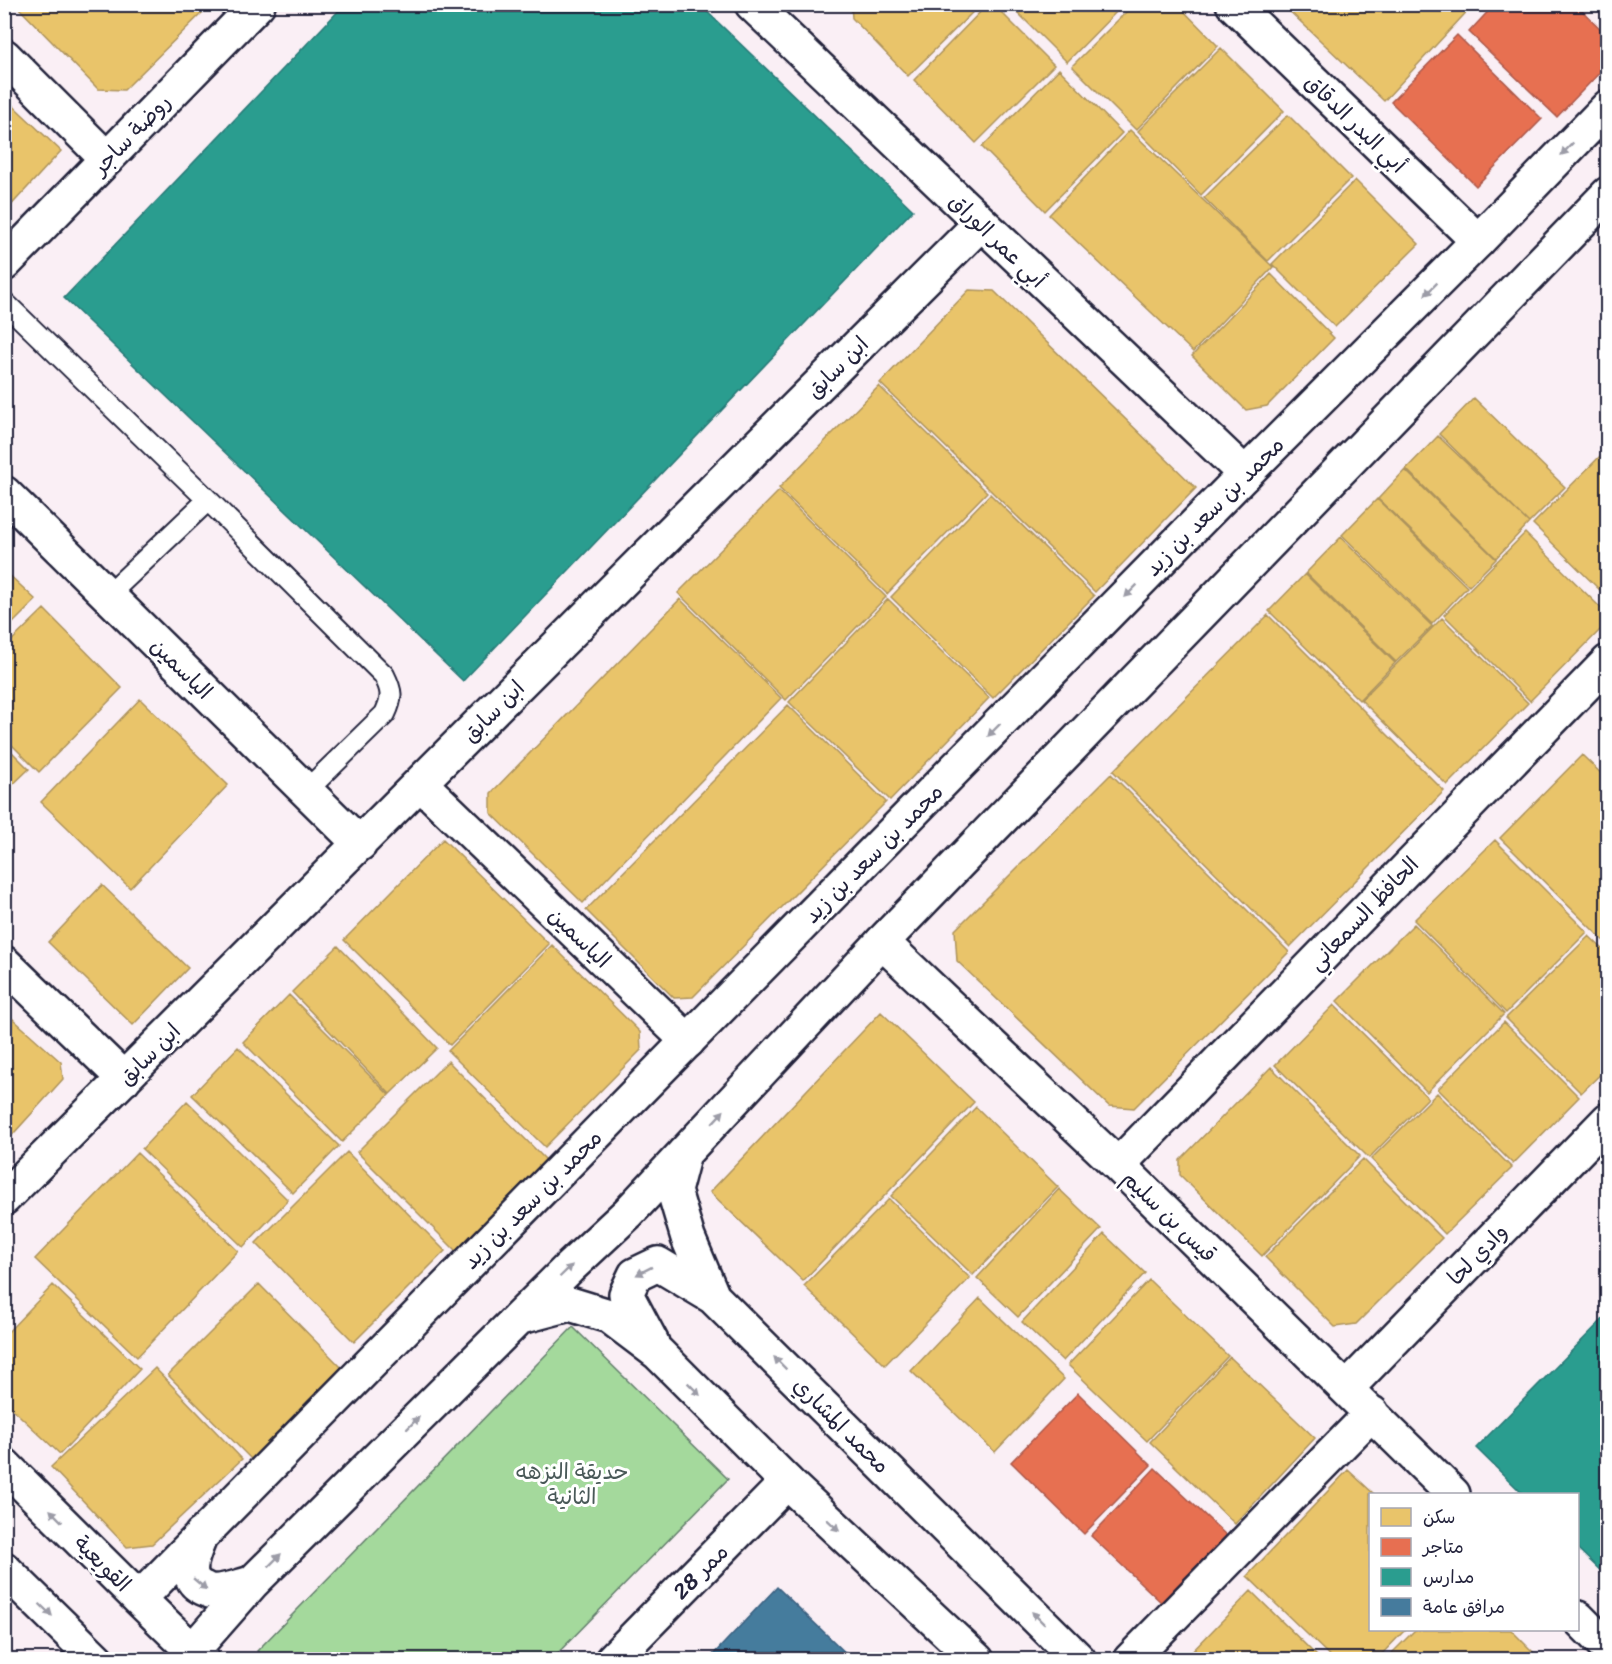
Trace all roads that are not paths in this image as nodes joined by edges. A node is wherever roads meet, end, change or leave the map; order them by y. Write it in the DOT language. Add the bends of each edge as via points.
graph roads {
  1 [pos="258,4"];
  2 [pos="1233,4"];
  3 [pos="772,11"];
  4 [pos="4,56"];
  5 [pos="1608,107"];
  6 [pos="107,159"];
  7 [pos="1608,194"];
  8 [pos="981,223"];
  9 [pos="1478,241"];
  10 [pos="4,264"];
  11 [pos="4,302"];
  12 [pos="1245,474"];
  13 [pos="4,493"];
  14 [pos="208,500"];
  15 [pos="108,595"];
  16 [pos="1608,662"];
  17 [pos="420,783"];
  18 [pos="306,791"];
  19 [pos="360,844"];
  20 [pos="882,942"];
  21 [pos="4,963"];
  22 [pos="688,1041"];
  23 [pos="124,1079"];
  24 [pos="1608,1120"];
  25 [pos="684,1153"];
  26 [pos="1118,1165"];
  27 [pos="4,1198"];
  28 [pos="713,1297"];
  29 [pos="519,1317"];
  30 [pos="658,1353"];
  31 [pos="1346,1389"];
  32 [pos="1372,1413"];
  33 [pos="4,1465"];
  34 [pos="787,1482"];
  35 [pos="1453,1493"];
  36 [pos="201,1535"];
  37 [pos="4,1569"];
  38 [pos="252,1583"];
  39 [pos="139,1599"];
  40 [pos="1579,1619"];
  41 [pos="1608,1648"];
  42 [pos="197,1655"];
  43 [pos="97,1659"];
  44 [pos="612,1659"];
  45 [pos="977,1659"];
  46 [pos="1079,1659"];
  47 [pos="1130,1659"];
  1 -- 6 [label="street, روضة ساجر"];
  2 -- 9 [label="street, أبي البدر الدقاق"];
  3 -- 8 [label="street, أبي عمر الوراق"];
  4 -- 6 [label="street"];
  5 -- 9 [label="street, محمد بن سعد بن زيد, one-way"];
  6 -- 10 [label="street, روضة ساجر"];
  7 -- 20 [label="street"];
  8 -- 12 [label="street, أبي عمر الوراق"];
  8 -- 17 [label="street, ابن سابق"];
  9 -- 12 [label="street, محمد بن سعد بن زيد, one-way"];
  11 -- 14 [label="lane"];
  12 -- 22 [label="street, محمد بن سعد بن زيد, one-way"];
  13 -- 15 [label="street, الياسمين"];
  14 -- 15 [label="lane"];
  14 -- 18 [label="lane" via="384,675 391,688 385,714"];
  15 -- 18 [label="street, الياسمين"];
  16 -- 26 [label="street, الحافظ السمعاني"];
  17 -- 19 [label="street, ابن سابق"];
  17 -- 22 [label="street, الياسمين"];
  18 -- 19 [label="street, الياسمين"];
  19 -- 23 [label="street, ابن سابق"];
  25 -- 20 [label="street, one-way"];
  20 -- 26 [label="street, قيس بن سليم"];
  21 -- 23 [label="street"];
  22 -- 36 [label="street, محمد بن سعد بن زيد"];
  23 -- 27 [label="street, ابن سابق"];
  24 -- 31 [label="street, وادي لحا"];
  25 -- 28 [label="street, محمد المشاري" via="674,1191 688,1238"];
  29 -- 25 [label="street, one-way" via="628,1214"];
  26 -- 31 [label="street, قيس بن سليم"];
  28 -- 30 [label="street, one-way" via="658,1264 635,1275 626,1294"];
  46 -- 28 [label="street, محمد المشاري, one-way"];
  29 -- 30 [label="street" via="570,1304 609,1316"];
  38 -- 29 [label="street, one-way"];
  30 -- 34 [label="street, one-way"];
  31 -- 32 [label="street, قيس بن سليم"];
  32 -- 35 [label="street, قيس بن سليم"];
  32 -- 47 [label="street"];
  39 -- 33 [label="street, القويعية, one-way"];
  34 -- 44 [label="street, ممر 28"];
  34 -- 45 [label="street, one-way"];
  36 -- 38 [label="street, one-way" via="190,1574 197,1584 208,1591"];
  36 -- 39 [label="street, محمد بن سعد بن زيد"];
  37 -- 43 [label="street, one-way"];
  38 -- 42 [label="street"];
  39 -- 42 [label="street, القويعية"];
  40 -- 41 [label="street"];
}
